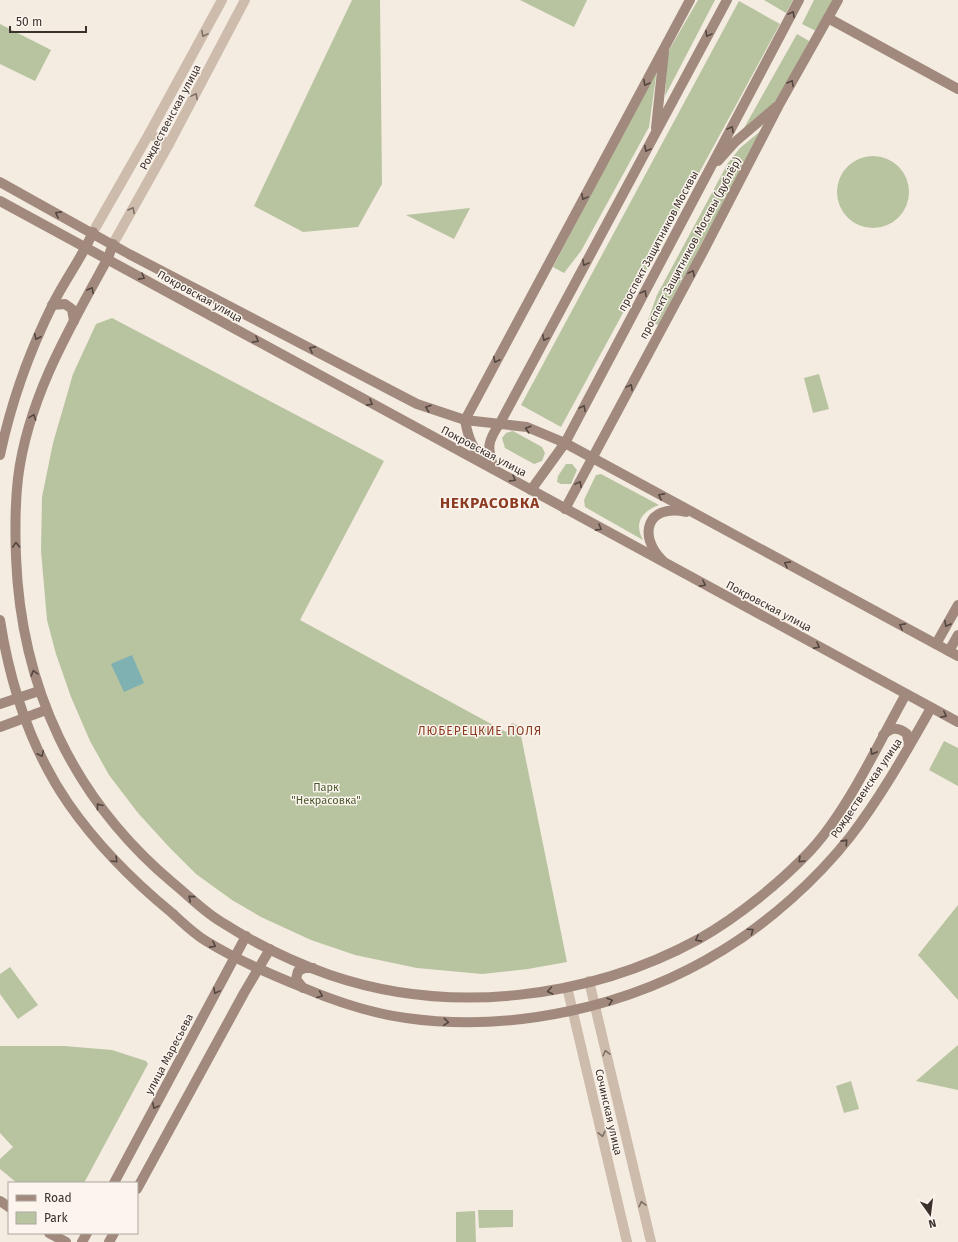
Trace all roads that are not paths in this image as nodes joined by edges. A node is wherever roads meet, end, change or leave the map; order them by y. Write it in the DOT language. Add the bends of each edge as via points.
graph roads {
  1 [pos="222,0"];
  2 [pos="245,0"];
  3 [pos="690,0"];
  4 [pos="727,0"];
  5 [pos="800,0"];
  6 [pos="838,0"];
  7 [pos="828,18"];
  8 [pos="664,48"];
  9 [pos="958,89"];
  10 [pos="780,102"];
  11 [pos="150,134"];
  12 [pos="655,135"];
  13 [pos="169,144"];
  14 [pos="707,173"];
  15 [pos="0,182"];
  16 [pos="0,201"];
  17 [pos="93,232"];
  18 [pos="113,244"];
  19 [pos="86,248"];
  20 [pos="108,258"];
  21 [pos="52,305"];
  22 [pos="74,321"];
  23 [pos="465,420"];
  24 [pos="500,423"];
  25 [pos="565,443"];
  26 [pos="0,455"];
  27 [pos="592,459"];
  28 [pos="494,469"];
  29 [pos="531,490"];
  30 [pos="565,509"];
  31 [pos="696,515"];
  32 [pos="669,566"];
  33 [pos="958,605"];
  34 [pos="0,620"];
  35 [pos="958,635"];
  36 [pos="936,644"];
  37 [pos="954,653"];
  38 [pos="39,690"];
  39 [pos="906,694"];
  40 [pos="18,698"];
  41 [pos="0,704"];
  42 [pos="931,708"];
  43 [pos="46,710"];
  44 [pos="26,718"];
  45 [pos="958,722"];
  46 [pos="0,727"];
  47 [pos="882,737"];
  48 [pos="909,746"];
  49 [pos="246,936"];
  50 [pos="270,949"];
  51 [pos="235,957"];
  52 [pos="313,968"];
  53 [pos="258,969"];
  54 [pos="589,981"];
  55 [pos="567,987"];
  56 [pos="303,988"];
  57 [pos="595,1006"];
  58 [pos="573,1012"];
  59 [pos="115,1182"];
  60 [pos="138,1188"];
  61 [pos="51,1234"];
  62 [pos="66,1242"];
  63 [pos="627,1242"];
  64 [pos="651,1242"];
  1 -- 11 [label="street, one-way"];
  13 -- 2 [label="street, Рождественская улица, one-way"];
  3 -- 8 [label="street"];
  4 -- 12 [label="street, one-way"];
  14 -- 5 [label="street, проспект Защитников Москвы, one-way"];
  6 -- 7 [label="street, проспект Защитников Москвы (дублёр)"];
  7 -- 9 [label="street"];
  10 -- 7 [label="street, проспект Защитников Москвы (дублёр), one-way"];
  8 -- 12 [label="street"];
  8 -- 23 [label="street, one-way"];
  10 -- 14 [label="street" via="735,142"];
  27 -- 10 [label="street, проспект Защитников Москвы (дублёр), one-way"];
  11 -- 13 [label="street"];
  11 -- 17 [label="street"];
  12 -- 24 [label="street, one-way"];
  18 -- 13 [label="street, Рождественская улица, one-way"];
  25 -- 14 [label="street, проспект Защитников Москвы, one-way"];
  17 -- 15 [label="street, Покровская улица, one-way"];
  16 -- 19 [label="street, Покровская улица"];
  17 -- 18 [label="street, Покровская улица"];
  17 -- 19 [label="street"];
  18 -- 20 [label="street"];
  23 -- 18 [label="street, Покровская улица, one-way" via="417,404"];
  19 -- 20 [label="street, Покровская улица"];
  19 -- 21 [label="street"];
  22 -- 20 [label="street, one-way"];
  20 -- 28 [label="street, Покровская улица, one-way"];
  21 -- 22 [label="street" via="65,304 72,308"];
  21 -- 26 [label="street, one-way" via="32,351 7,425"];
  38 -- 22 [label="street, one-way" via="29,655 17,578 15,521 18,476 28,432 54,359"];
  23 -- 24 [label="street, Покровская улица"];
  23 -- 28 [label="street" via="476,453"];
  25 -- 24 [label="street, Покровская улица, one-way" via="527,427"];
  24 -- 28 [label="street" via="488,446"];
  25 -- 27 [label="street, Покровская улица"];
  25 -- 29 [label="street, проспект Защитников Москвы"];
  30 -- 27 [label="street, проспект Защитников Москвы (дублёр), one-way"];
  31 -- 27 [label="street, Покровская улица, one-way"];
  28 -- 29 [label="street, Покровская улица, one-way"];
  29 -- 30 [label="street, Покровская улица"];
  30 -- 32 [label="street, Покровская улица, one-way"];
  31 -- 32 [label="street" via="674,510 666,511 654,516 650,522 648,531 651,542 658,556"];
  36 -- 31 [label="street, Покровская улица, one-way"];
  32 -- 39 [label="street, Покровская улица, one-way"];
  33 -- 36 [label="street, one-way"];
  34 -- 40 [label="street, Рождественская улица"];
  35 -- 37 [label="street"];
  36 -- 37 [label="street, Покровская улица"];
  38 -- 40 [label="street"];
  38 -- 43 [label="street"];
  39 -- 42 [label="street, Покровская улица"];
  39 -- 47 [label="street"];
  40 -- 41 [label="street"];
  40 -- 44 [label="street, Рождественская улица"];
  42 -- 45 [label="street, Покровская улица, one-way"];
  42 -- 48 [label="street, Рождественская улица"];
  43 -- 44 [label="street"];
  49 -- 43 [label="street, one-way" via="219,921 130,843 79,776"];
  44 -- 46 [label="street"];
  44 -- 51 [label="street, Рождественская улица, one-way" via="44,760 67,801 97,841 143,890 204,940"];
  47 -- 48 [label="street" via="889,730 901,729 907,734"];
  47 -- 54 [label="street, one-way" via="843,806 815,846 754,901 702,937 654,961"];
  57 -- 48 [label="street, Рождественская улица, one-way" via="679,975 722,951 766,921 809,882 849,838"];
  49 -- 50 [label="street"];
  49 -- 51 [label="street, улица Маресьева"];
  50 -- 52 [label="street"];
  50 -- 53 [label="street"];
  51 -- 53 [label="street, Рождественская улица"];
  51 -- 59 [label="street, улица Маресьева, one-way"];
  55 -- 52 [label="street, one-way" via="495,997 433,996 374,987"];
  52 -- 56 [label="street" via="298,971 296,979"];
  53 -- 56 [label="street, Рождественская улица"];
  53 -- 60 [label="street" via="186,1096"];
  54 -- 55 [label="street"];
  54 -- 57 [label="street, Сочинская улица"];
  55 -- 58 [label="street, Сочинская улица"];
  56 -- 58 [label="street, Рождественская улица, one-way" via="346,1006 404,1018 446,1022 538,1017"];
  57 -- 58 [label="street, Рождественская улица"];
  64 -- 57 [label="street, Сочинская улица, one-way"];
  58 -- 63 [label="street, Сочинская улица, one-way"];
  61 -- 62 [label="street"];
}
